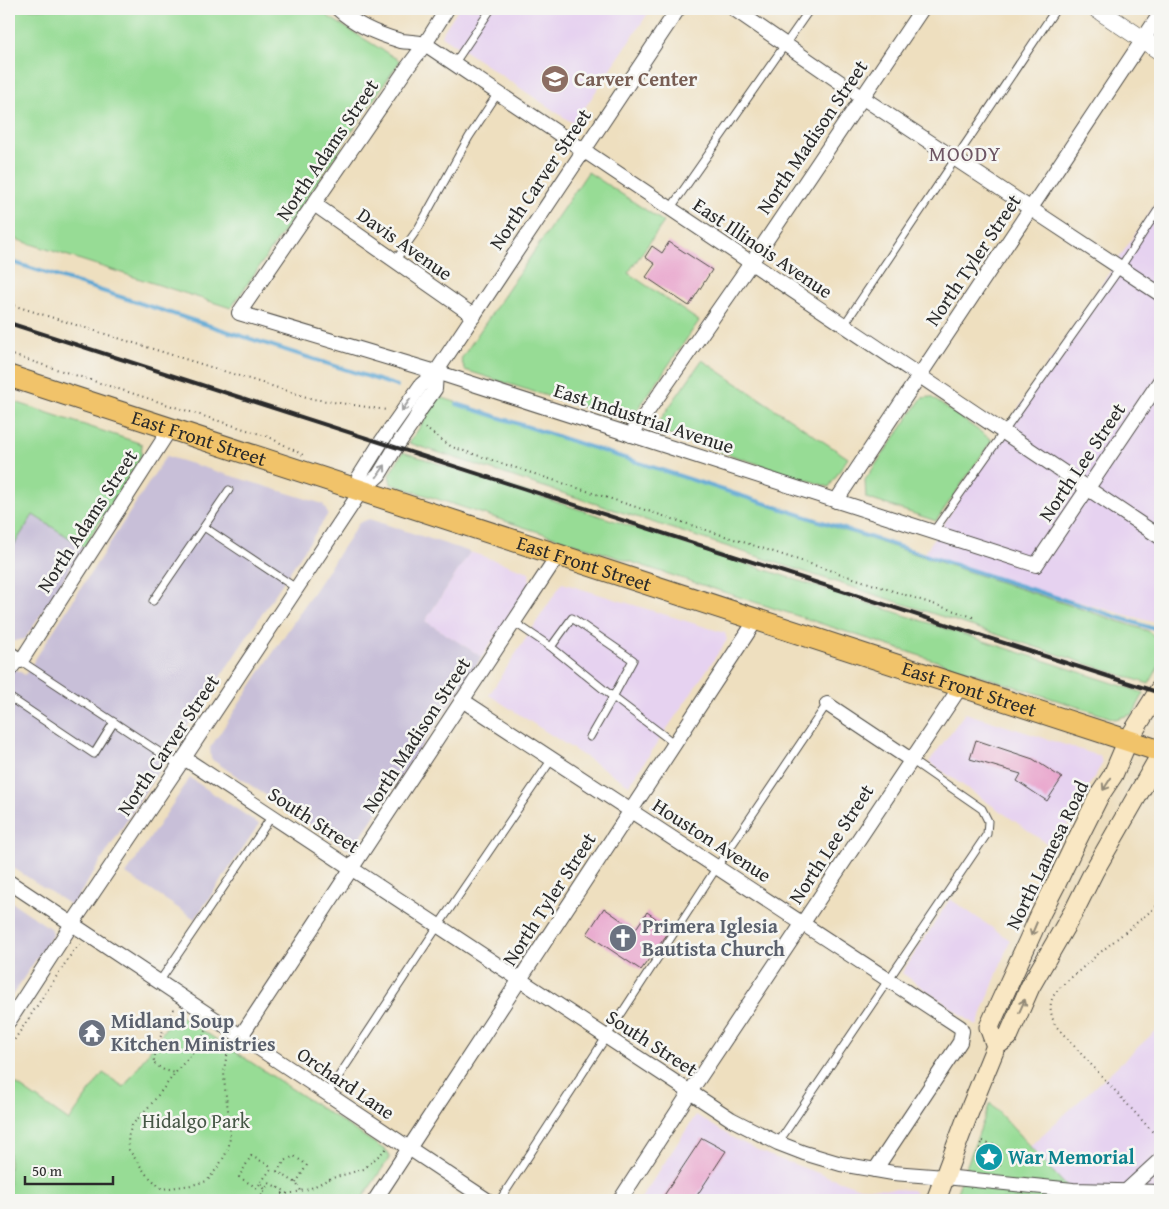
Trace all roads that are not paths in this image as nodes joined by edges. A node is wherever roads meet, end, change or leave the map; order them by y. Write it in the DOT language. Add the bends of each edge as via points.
graph roads {
  1 [pos="338,9"];
  2 [pos="447,9"];
  3 [pos="491,9"];
  4 [pos="678,9"];
  5 [pos="734,9"];
  6 [pos="810,9"];
  7 [pos="922,9"];
  8 [pos="1056,9"];
  9 [pos="1097,9"];
  10 [pos="1160,14"];
  11 [pos="1143,40"];
  12 [pos="425,44"];
  13 [pos="785,44"];
  14 [pos="1160,52"];
  15 [pos="454,64"];
  16 [pos="498,94"];
  17 [pos="863,98"];
  18 [pos="583,151"];
  19 [pos="956,159"];
  20 [pos="314,204"];
  21 [pos="1160,207"];
  22 [pos="670,209"];
  23 [pos="1031,209"];
  24 [pos="395,261"];
  25 [pos="751,264"];
  26 [pos="1120,268"];
  27 [pos="1160,294"];
  28 [pos="239,312"];
  29 [pos="474,316"];
  30 [pos="844,325"];
  31 [pos="436,372"];
  32 [pos="9,376"];
  33 [pos="920,376"];
  34 [pos="1160,381"];
  35 [pos="170,429"];
  36 [pos="1004,432"];
  37 [pos="631,435"];
  38 [pos="1088,489"];
  39 [pos="229,490"];
  40 [pos="361,490"];
  41 [pos="836,501"];
  42 [pos="204,527"];
  43 [pos="934,532"];
  44 [pos="1160,537"];
  45 [pos="558,555"];
  46 [pos="1036,565"];
  47 [pos="296,588"];
  48 [pos="153,601"];
  49 [pos="756,620"];
  50 [pos="514,622"];
  51 [pos="551,648"];
  52 [pos="15,657"];
  53 [pos="9,676"];
  54 [pos="961,686"];
  55 [pos="1160,689"];
  56 [pos="9,697"];
  57 [pos="613,697"];
  58 [pos="462,700"];
  59 [pos="827,704"];
  60 [pos="114,722"];
  61 [pos="590,737"];
  62 [pos="1128,740"];
  63 [pos="675,744"];
  64 [pos="1160,751"];
  65 [pos="1160,756"];
  66 [pos="552,759"];
  67 [pos="911,760"];
  68 [pos="182,762"];
  69 [pos="631,811"];
  70 [pos="272,816"];
  71 [pos="352,868"];
  72 [pos="717,868"];
  73 [pos="9,882"];
  74 [pos="72,924"];
  75 [pos="803,924"];
  76 [pos="438,926"];
  77 [pos="520,980"];
  78 [pos="888,980"];
  79 [pos="159,982"];
  80 [pos="9,1021"];
  81 [pos="240,1036"];
  82 [pos="606,1037"];
  83 [pos="996,1046"];
  84 [pos="690,1092"];
  85 [pos="327,1094"];
  86 [pos="778,1143"];
  87 [pos="409,1149"];
  88 [pos="1160,1160"];
  89 [pos="876,1170"];
  90 [pos="944,1177"];
  91 [pos="1160,1192"];
  92 [pos="1121,1196"];
  93 [pos="375,1200"];
  94 [pos="487,1200"];
  95 [pos="500,1200"];
  96 [pos="620,1200"];
  97 [pos="936,1200"];
  1 -- 12 [label="street, East Illinois Avenue" via="366,28 403,41"];
  2 -- 12 [label="street, North Adams Street"];
  3 -- 15 [label="lane"];
  4 -- 18 [label="street, North Carver Street"];
  5 -- 13 [label="street"];
  6 -- 13 [label="lane"];
  7 -- 17 [label="street, North Madison Street"];
  8 -- 19 [label="lane"];
  9 -- 11 [label="street"];
  10 -- 11 [label="street, North Tyler Street"];
  11 -- 14 [label="street"];
  11 -- 23 [label="street, North Tyler Street"];
  12 -- 15 [label="street, East Illinois Avenue"];
  12 -- 20 [label="street, North Adams Street"];
  13 -- 17 [label="street"];
  13 -- 22 [label="lane"];
  15 -- 16 [label="street, East Illinois Avenue"];
  16 -- 18 [label="street, East Illinois Avenue"];
  16 -- 24 [label="lane" via="469,136 419,227"];
  17 -- 19 [label="street"];
  17 -- 25 [label="street, North Madison Street"];
  18 -- 22 [label="street, East Illinois Avenue"];
  18 -- 29 [label="street, North Carver Street"];
  19 -- 23 [label="street"];
  19 -- 30 [label="lane"];
  20 -- 24 [label="street, Davis Avenue"];
  20 -- 28 [label="street, North Adams Street"];
  21 -- 26 [label="lane"];
  22 -- 25 [label="street, East Illinois Avenue"];
  23 -- 26 [label="street"];
  23 -- 33 [label="street, North Tyler Street"];
  24 -- 29 [label="street, Davis Avenue"];
  25 -- 30 [label="street, East Illinois Avenue"];
  25 -- 37 [label="street, North Madison Street"];
  26 -- 27 [label="street"];
  26 -- 36 [label="lane"];
  28 -- 31 [label="street, East Industrial Avenue"];
  29 -- 31 [label="street, North Carver Street"];
  30 -- 33 [label="street, East Illinois Avenue"];
  31 -- 37 [label="street, East Industrial Avenue"];
  40 -- 31 [label="street, North Carver Street, one-way" via="379,475 436,389"];
  31 -- 40 [label="street, North Carver Street, one-way" via="421,385 381,442 359,477"];
  32 -- 35 [label="main road, East Front Street"];
  33 -- 36 [label="street, East Illinois Avenue"];
  33 -- 41 [label="street, North Tyler Street"];
  34 -- 38 [label="street, North Lee Street"];
  35 -- 40 [label="main road, East Front Street"];
  35 -- 52 [label="street, North Adams Street"];
  36 -- 38 [label="street, East Illinois Avenue"];
  36 -- 43 [label="lane"];
  37 -- 41 [label="street, East Industrial Avenue"];
  38 -- 44 [label="street, East Illinois Avenue"];
  38 -- 46 [label="street, North Lee Street"];
  39 -- 42 [label="lane"];
  40 -- 45 [label="main road, East Front Street"];
  40 -- 47 [label="street, North Carver Street"];
  41 -- 43 [label="street, East Industrial Avenue"];
  42 -- 47 [label="lane"];
  42 -- 48 [label="lane"];
  43 -- 46 [label="street, East Industrial Avenue"];
  45 -- 49 [label="main road, East Front Street"];
  45 -- 50 [label="street, North Madison Street"];
  47 -- 68 [label="street, North Carver Street"];
  49 -- 54 [label="main road, East Front Street"];
  49 -- 63 [label="street, North Tyler Street"];
  50 -- 51 [label="lane"];
  50 -- 58 [label="street, North Madison Street"];
  51 -- 57 [label="lane"];
  51 -- 57 [label="lane" via="572,618 633,660"];
  52 -- 53 [label="lane"];
  52 -- 60 [label="lane"];
  54 -- 62 [label="main road, East Front Street"];
  54 -- 67 [label="street, North Lee Street"];
  55 -- 62 [label="main road, North Lamesa Road"];
  56 -- 60 [label="lane" via="94,754"];
  57 -- 61 [label="lane"];
  57 -- 63 [label="lane"];
  58 -- 66 [label="street, Houston Avenue"];
  58 -- 71 [label="street, North Madison Street"];
  59 -- 67 [label="street"];
  59 -- 72 [label="lane"];
  60 -- 68 [label="lane"];
  62 -- 64 [label="main road, East Front Street"];
  62 -- 83 [label="main road, North Lamesa Road, one-way" via="1041,913 989,1028"];
  63 -- 69 [label="street, North Tyler Street"];
  83 -- 65 [label="main road, one-way" via="1008,1037 1030,987"];
  66 -- 69 [label="street, Houston Avenue"];
  66 -- 76 [label="lane"];
  67 -- 75 [label="street, North Lee Street"];
  67 -- 78 [label="lane" via="982,809 988,821 987,834"];
  68 -- 70 [label="street, South Street"];
  68 -- 74 [label="street, North Carver Street"];
  69 -- 72 [label="street, Houston Avenue"];
  69 -- 77 [label="street, North Tyler Street"];
  70 -- 71 [label="street, South Street"];
  70 -- 79 [label="lane"];
  71 -- 76 [label="street, South Street"];
  71 -- 81 [label="street, North Madison Street"];
  72 -- 75 [label="street, Houston Avenue"];
  72 -- 82 [label="lane"];
  73 -- 74 [label="street, Orchard Lane"];
  74 -- 79 [label="street, Orchard Lane"];
  74 -- 80 [label="street, North Carver Street"];
  75 -- 78 [label="street, Houston Avenue"];
  75 -- 84 [label="street, North Lee Street"];
  76 -- 77 [label="street, South Street"];
  76 -- 85 [label="lane"];
  77 -- 82 [label="street, South Street"];
  77 -- 87 [label="street, North Tyler Street"];
  78 -- 86 [label="lane"];
  78 -- 89 [label="street, Houston Avenue" via="960,1026 962,1031 960,1042"];
  79 -- 81 [label="street, Orchard Lane"];
  81 -- 85 [label="street, Orchard Lane"];
  82 -- 84 [label="street, South Street"];
  82 -- 95 [label="lane"];
  83 -- 90 [label="main road"];
  84 -- 86 [label="street, South Street" via="731,1119"];
  84 -- 96 [label="street, North Lee Street"];
  85 -- 87 [label="street, Orchard Lane"];
  86 -- 89 [label="street, South Street" via="841,1164"];
  87 -- 93 [label="street, North Tyler Street"];
  87 -- 94 [label="street, Orchard Lane"];
  88 -- 92 [label="street"];
  89 -- 90 [label="street, South Street"];
  90 -- 92 [label="street, South Street"];
  90 -- 97 [label="main road"];
  91 -- 92 [label="street, South Street"];
}
